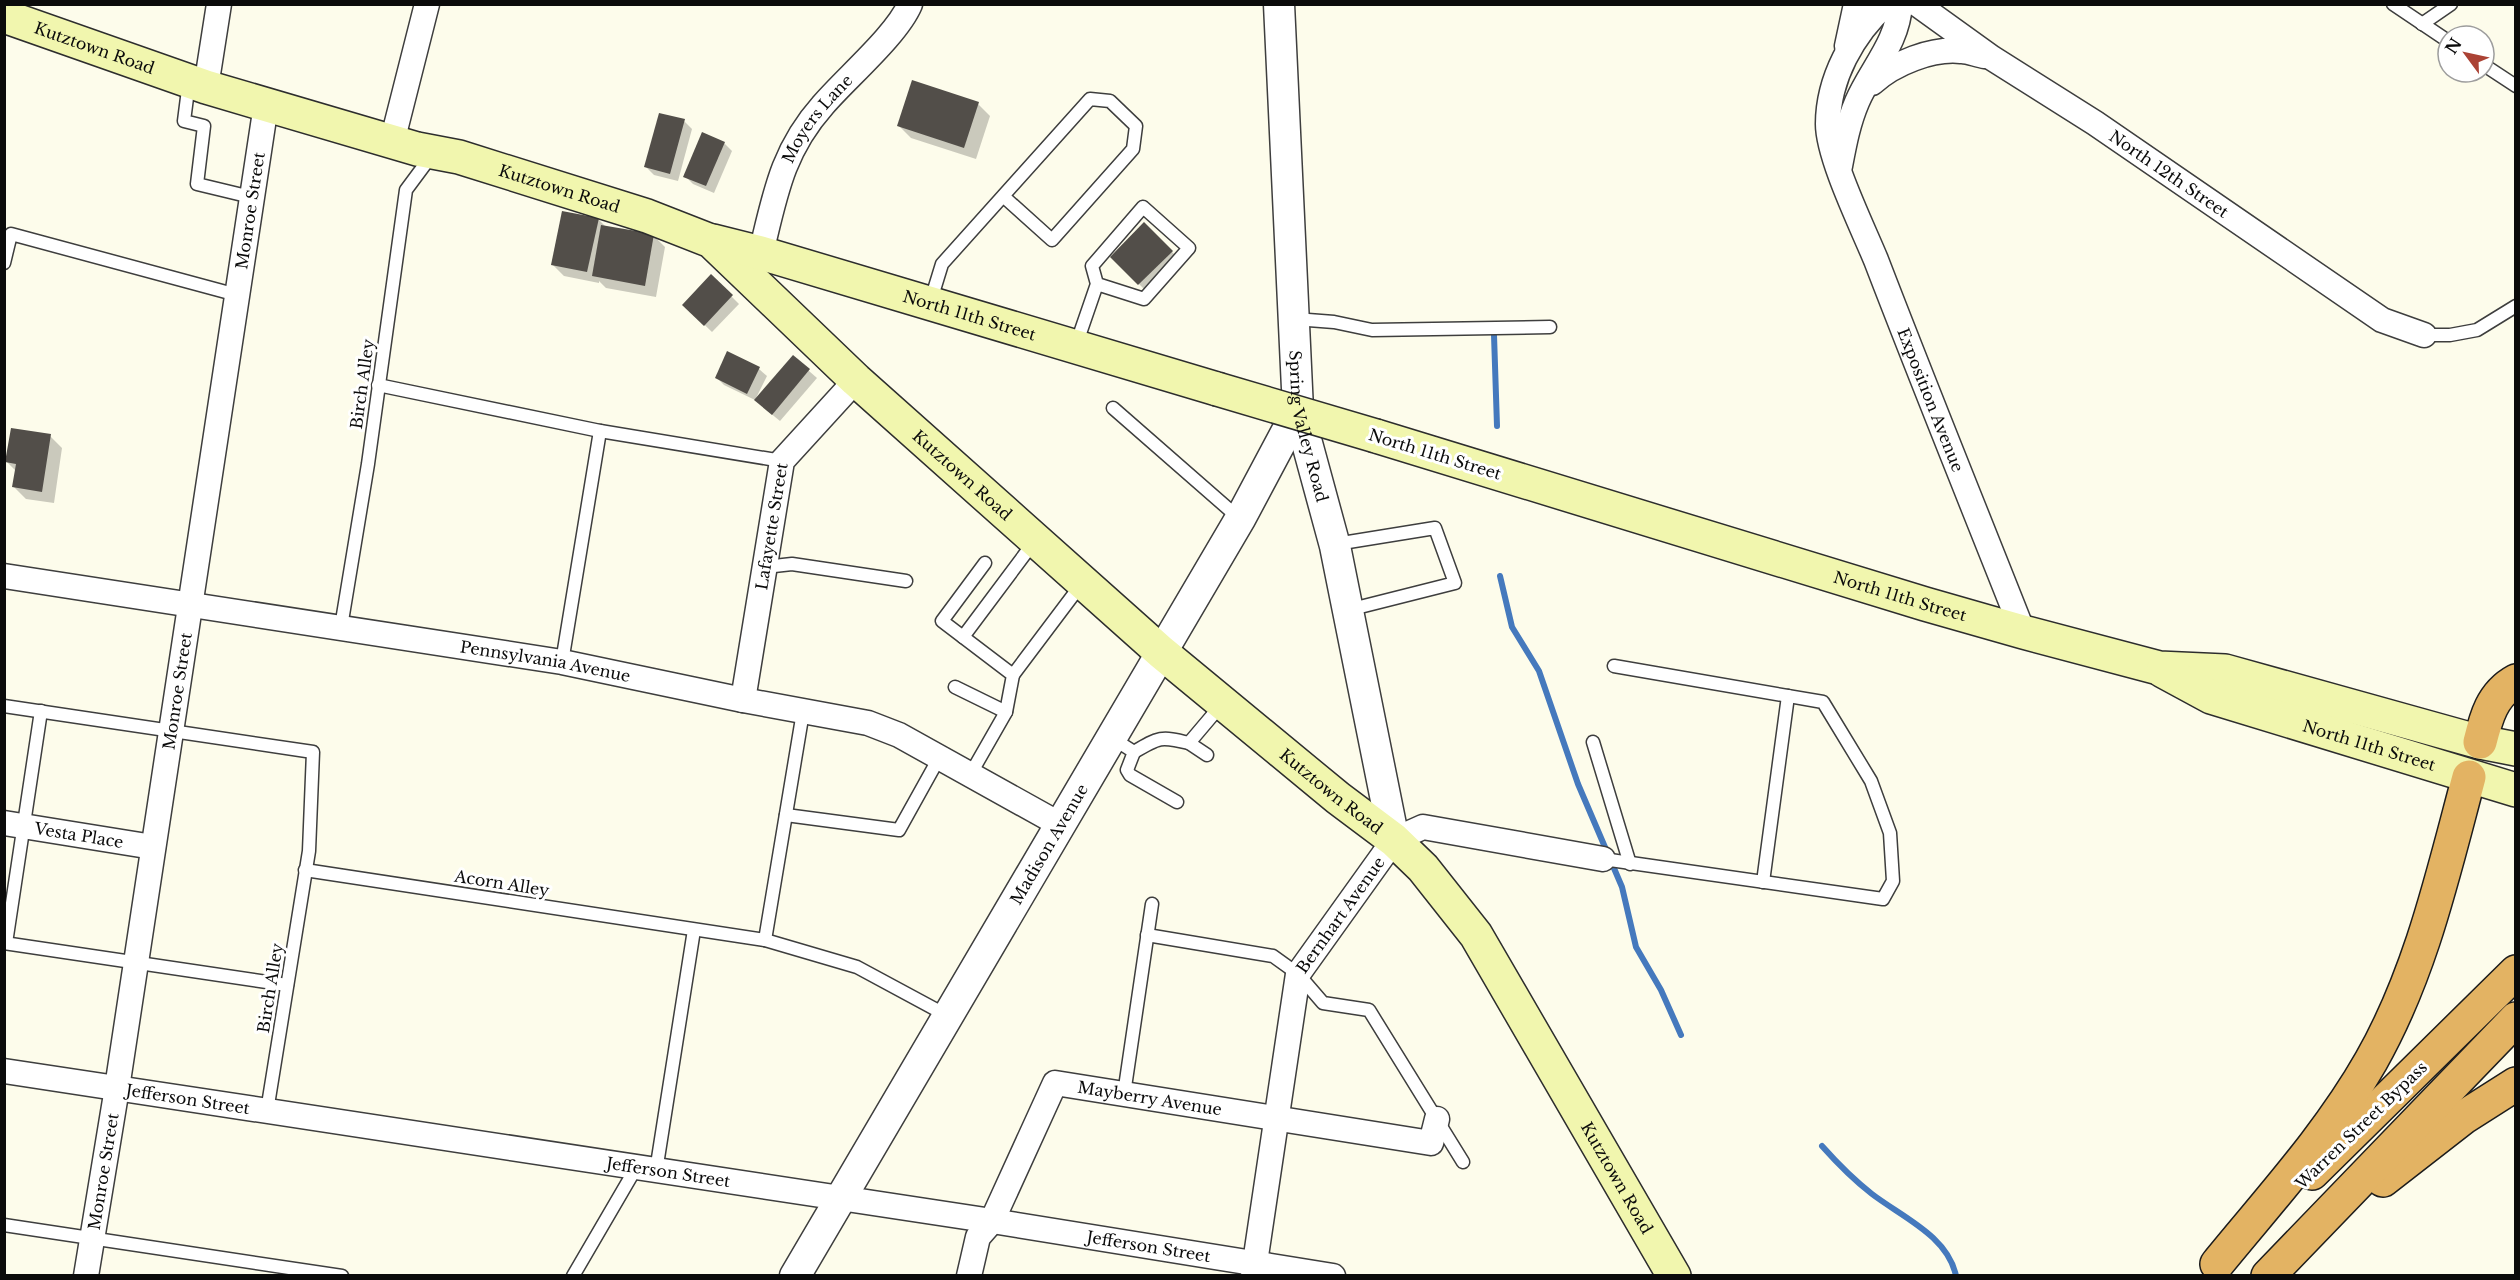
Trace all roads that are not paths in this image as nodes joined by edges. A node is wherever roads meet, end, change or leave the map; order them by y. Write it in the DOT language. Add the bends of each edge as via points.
graph roads {
  1 [pos="219,4"];
  2 [pos="427,4"];
  3 [pos="910,4"];
  4 [pos="1279,4"];
  5 [pos="1856,4"];
  6 [pos="1886,4"];
  7 [pos="1900,4"];
  8 [pos="1917,4"];
  9 [pos="2393,4"];
  10 [pos="2451,4"];
  11 [pos="20,18"];
  12 [pos="2422,24"];
  13 [pos="2436,33"];
  14 [pos="1844,58"];
  15 [pos="1992,58"];
  16 [pos="2496,73"];
  17 [pos="197,84"];
  18 [pos="2516,86"];
  19 [pos="1857,101"];
  20 [pos="266,105"];
  21 [pos="392,142"];
  22 [pos="433,154"];
  23 [pos="1840,169"];
  24 [pos="1003,196"];
  25 [pos="251,197"];
  26 [pos="711,240"];
  27 [pos="761,253"];
  28 [pos="4,263"];
  29 [pos="1097,284"];
  30 [pos="237,295"];
  31 [pos="929,304"];
  32 [pos="2516,306"];
  33 [pos="1294,319"];
  34 [pos="1551,327"];
  35 [pos="2424,335"];
  36 [pos="1075,348"];
  37 [pos="856,380"];
  38 [pos="378,386"];
  39 [pos="1113,408"];
  40 [pos="1298,410"];
  41 [pos="600,431"];
  42 [pos="782,461"];
  43 [pos="1240,519"];
  44 [pos="1036,539"];
  45 [pos="1335,544"];
  46 [pos="985,563"];
  47 [pos="765,567"];
  48 [pos="4,576"];
  49 [pos="906,581"];
  50 [pos="1084,581"];
  51 [pos="189,605"];
  52 [pos="1348,610"];
  53 [pos="341,627"];
  54 [pos="2024,632"];
  55 [pos="963,637"];
  56 [pos="1161,652"];
  57 [pos="562,662"];
  58 [pos="1614,666"];
  59 [pos="2159,668"];
  60 [pos="1013,675"];
  61 [pos="2516,681"];
  62 [pos="956,687"];
  63 [pos="1788,696"];
  64 [pos="743,700"];
  65 [pos="1223,703"];
  66 [pos="4,706"];
  67 [pos="41,711"];
  68 [pos="803,712"];
  69 [pos="1006,712"];
  70 [pos="171,732"];
  71 [pos="1593,742"];
  72 [pos="2480,742"];
  73 [pos="1189,743"];
  74 [pos="1123,744"];
  75 [pos="2516,749"];
  76 [pos="1207,755"];
  77 [pos="939,758"];
  78 [pos="970,775"];
  79 [pos="2469,777"];
  80 [pos="2516,790"];
  81 [pos="1177,801"];
  82 [pos="786,815"];
  83 [pos="1059,824"];
  84 [pos="14,825"];
  85 [pos="1394,840"];
  86 [pos="153,847"];
  87 [pos="1603,860"];
  88 [pos="1630,864"];
  89 [pos="305,870"];
  90 [pos="1763,882"];
  91 [pos="1152,904"];
  92 [pos="694,930"];
  93 [pos="1147,935"];
  94 [pos="765,940"];
  95 [pos="5,943"];
  96 [pos="136,963"];
  97 [pos="2516,972"];
  98 [pos="1298,974"];
  99 [pos="287,985"];
  100 [pos="948,1016"];
  101 [pos="2516,1019"];
  102 [pos="4,1071"];
  103 [pos="2516,1084"];
  104 [pos="117,1089"];
  105 [pos="1124,1094"];
  106 [pos="267,1111"];
  107 [pos="1277,1118"];
  108 [pos="1437,1119"];
  109 [pos="1463,1162"];
  110 [pos="646,1169"];
  111 [pos="841,1197"];
  112 [pos="993,1221"];
  113 [pos="4,1225"];
  114 [pos="92,1237"];
  115 [pos="2277,1267"];
  116 [pos="1254,1269"];
  117 [pos="2211,1270"];
  118 [pos="86,1275"];
  119 [pos="342,1275"];
  120 [pos="573,1275"];
  121 [pos="795,1275"];
  122 [pos="969,1275"];
  123 [pos="1333,1275"];
  124 [pos="1674,1275"];
  1 -- 17 [label="street"];
  2 -- 21 [label="street"];
  3 -- 27 [label="street, Moyers Lane" via="898,25 822,106 796,142 780,175"];
  4 -- 33 [label="street, Spring Valley Road"];
  5 -- 14 [label="street"];
  6 -- 14 [label="street, Exposition Avenue"];
  7 -- 19 [label="street" via="1899,22 1887,51"];
  8 -- 15 [label="street, North 12th Street"];
  9 -- 12 [label="lane"];
  10 -- 12 [label="lane"];
  11 -- 17 [label="main road, Kutztown Road"];
  12 -- 13 [label="lane"];
  14 -- 23 [label="street, Exposition Avenue" via="1828,122"];
  15 -- 19 [label="street" via="1961,51 1918,57 1884,72"];
  15 -- 35 [label="street, North 12th Street" via="2095,123 2382,320"];
  16 -- 18 [label="lane"];
  17 -- 20 [label="main road, Kutztown Road"];
  17 -- 25 [label="lane" via="184,121 204,126 196,184"];
  19 -- 23 [label="street"];
  20 -- 21 [label="main road, Kutztown Road"];
  20 -- 25 [label="street, Monroe Street"];
  21 -- 22 [label="main road, Kutztown Road"];
  22 -- 26 [label="main road, Kutztown Road" via="452,155"];
  22 -- 38 [label="lane, Birch Alley" via="406,190"];
  23 -- 54 [label="street, Exposition Avenue"];
  24 -- 24 [label="lane" via="1090,99 1110,101 1136,126 1133,148 1052,240"];
  24 -- 31 [label="lane" via="942,264"];
  25 -- 30 [label="street, Monroe Street"];
  26 -- 27 [label="main road, North 11th Street"];
  26 -- 37 [label="main road, Kutztown Road"];
  27 -- 31 [label="main road, North 11th Street"];
  28 -- 30 [label="lane" via="11,234"];
  29 -- 29 [label="lane" via="1144,299 1189,248 1143,207 1092,266"];
  29 -- 36 [label="lane"];
  30 -- 51 [label="street, Monroe Street"];
  31 -- 36 [label="main road, North 11th Street"];
  32 -- 35 [label="lane" via="2477,330"];
  33 -- 34 [label="lane" via="1372,330"];
  33 -- 40 [label="street, Spring Valley Road"];
  36 -- 54 [label="main road, North 11th Street, bridge"];
  37 -- 42 [label="street, Lafayette Street"];
  37 -- 44 [label="main road, Kutztown Road"];
  38 -- 41 [label="lane"];
  38 -- 53 [label="lane, Birch Alley"];
  39 -- 43 [label="lane"];
  40 -- 43 [label="street, Madison Avenue"];
  40 -- 45 [label="street, Spring Valley Road"];
  41 -- 42 [label="lane"];
  41 -- 57 [label="lane"];
  42 -- 47 [label="street, Lafayette Street"];
  43 -- 56 [label="street, Madison Avenue"];
  44 -- 50 [label="main road, Kutztown Road"];
  44 -- 55 [label="lane"];
  45 -- 52 [label="street, Spring Valley Road"];
  45 -- 52 [label="lane" via="1435,528 1455,583"];
  46 -- 55 [label="lane" via="942,621"];
  47 -- 49 [label="lane" via="792,564"];
  47 -- 64 [label="street, Lafayette Street"];
  48 -- 51 [label="street, Pennsylvania Avenue"];
  50 -- 56 [label="main road, Kutztown Road"];
  50 -- 60 [label="lane"];
  51 -- 53 [label="street, Pennsylvania Avenue"];
  51 -- 70 [label="street, Monroe Street"];
  52 -- 85 [label="street, Spring Valley Road"];
  53 -- 57 [label="street, Pennsylvania Avenue"];
  54 -- 59 [label="main road, North 11th Street"];
  55 -- 60 [label="lane"];
  56 -- 65 [label="main road, Kutztown Road"];
  56 -- 74 [label="street, Madison Avenue"];
  57 -- 64 [label="street, Pennsylvania Avenue"];
  58 -- 63 [label="lane"];
  59 -- 72 [label="main road, North 11th Street" via="2225,671"];
  59 -- 79 [label="main road, North 11th Street" via="2211,697"];
  60 -- 69 [label="lane"];
  61 -- 72 [label="highway" via="2491,706"];
  62 -- 69 [label="lane"];
  63 -- 90 [label="lane"];
  63 -- 90 [label="lane" via="1823,702 1871,781 1890,834 1893,881 1883,899"];
  64 -- 68 [label="street, Pennsylvania Avenue"];
  65 -- 73 [label="lane"];
  65 -- 85 [label="main road, Kutztown Road"];
  66 -- 67 [label="lane"];
  67 -- 70 [label="lane"];
  67 -- 84 [label="lane"];
  68 -- 77 [label="street, Pennsylvania Avenue" via="868,723"];
  68 -- 82 [label="lane"];
  69 -- 78 [label="lane"];
  70 -- 86 [label="street, Monroe Street"];
  70 -- 89 [label="lane, Birch Alley" via="314,752"];
  71 -- 88 [label="lane"];
  72 -- 75 [label="main road, North 11th Street"];
  72 -- 79 [label="main road"];
  73 -- 74 [label="lane" via="1155,739"];
  73 -- 76 [label="lane"];
  74 -- 81 [label="lane" via="1130,775"];
  74 -- 83 [label="street, Madison Avenue"];
  77 -- 78 [label="street, Pennsylvania Avenue"];
  77 -- 82 [label="lane" via="899,830"];
  78 -- 83 [label="street, Pennsylvania Avenue"];
  79 -- 80 [label="main road, North 11th Street"];
  79 -- 117 [label="highway" via="2426,935 2386,1033 2337,1114"];
  82 -- 94 [label="lane"];
  83 -- 100 [label="street, Madison Avenue"];
  84 -- 86 [label="street, Vesta Place"];
  84 -- 95 [label="lane"];
  85 -- 87 [label="street, Bernhart Avenue" via="1424,826"];
  85 -- 98 [label="street, Bernhart Avenue"];
  85 -- 124 [label="main road, Kutztown Road" via="1423,868 1476,935"];
  86 -- 96 [label="street, Monroe Street"];
  87 -- 88 [label="lane"];
  88 -- 90 [label="lane"];
  89 -- 92 [label="lane, Acorn Alley"];
  89 -- 99 [label="lane, Birch Alley"];
  91 -- 93 [label="lane"];
  92 -- 94 [label="lane, Acorn Alley"];
  92 -- 110 [label="lane"];
  93 -- 98 [label="lane" via="1273,956"];
  93 -- 105 [label="lane"];
  94 -- 100 [label="lane, Acorn Alley" via="857,967"];
  95 -- 96 [label="lane"];
  96 -- 99 [label="lane"];
  96 -- 104 [label="street, Monroe Street"];
  97 -- 117 [label="highway, Warren Street Bypass"];
  98 -- 107 [label="street, Bernhart Avenue"];
  98 -- 108 [label="lane" via="1323,1003 1369,1010"];
  99 -- 106 [label="lane, Birch Alley"];
  100 -- 111 [label="street, Madison Avenue"];
  101 -- 115 [label="highway, Warren Street Bypass"];
  102 -- 104 [label="street, Jefferson Street"];
  103 -- 115 [label="highway" via="2422,1149"];
  104 -- 106 [label="street, Jefferson Street"];
  104 -- 114 [label="street, Monroe Street"];
  105 -- 107 [label="street, Mayberry Avenue"];
  105 -- 112 [label="street, Mayberry Avenue" via="1055,1083"];
  106 -- 110 [label="street, Jefferson Street"];
  107 -- 108 [label="street, Mayberry Avenue" via="1431,1143"];
  107 -- 116 [label="street, Bernhart Avenue"];
  108 -- 109 [label="lane"];
  110 -- 111 [label="street, Jefferson Street"];
  110 -- 120 [label="lane"];
  111 -- 112 [label="street, Jefferson Street"];
  111 -- 121 [label="street, Madison Avenue"];
  112 -- 116 [label="street, Jefferson Street"];
  112 -- 122 [label="street, Mayberry Avenue" via="978,1237"];
  113 -- 114 [label="lane"];
  114 -- 118 [label="street, Monroe Street"];
  114 -- 119 [label="lane"];
  116 -- 123 [label="street, Jefferson Street"];
}
